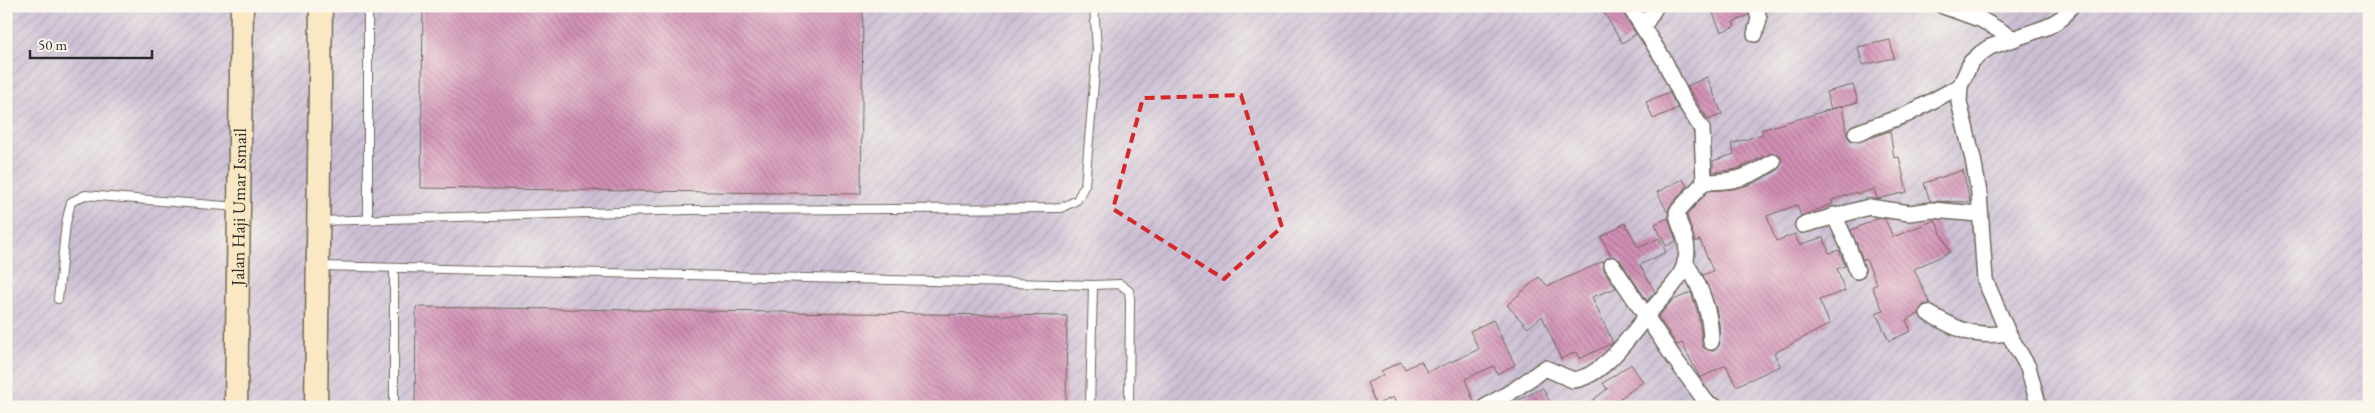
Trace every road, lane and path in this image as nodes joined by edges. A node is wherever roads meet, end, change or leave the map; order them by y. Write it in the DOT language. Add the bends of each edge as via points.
graph roads {
  1 [pos="242,6"];
  2 [pos="321,6"];
  3 [pos="368,6"];
  4 [pos="1094,6"];
  5 [pos="1629,6"];
  6 [pos="1656,6"];
  7 [pos="1756,6"];
  8 [pos="1943,6"];
  9 [pos="2071,6"];
  10 [pos="1643,28"];
  11 [pos="1755,34"];
  12 [pos="2014,39"];
  13 [pos="1960,86"];
  14 [pos="1856,133"];
  15 [pos="1773,162"];
  16 [pos="1704,182"];
  17 [pos="239,208"];
  18 [pos="1979,214"];
  19 [pos="1834,215"];
  20 [pos="368,218"];
  21 [pos="319,221"];
  22 [pos="1803,225"];
  23 [pos="1686,262"];
  24 [pos="1612,265"];
  25 [pos="319,266"];
  26 [pos="394,268"];
  27 [pos="1857,271"];
  28 [pos="1677,280"];
  29 [pos="1093,285"];
  30 [pos="1699,287"];
  31 [pos="58,299"];
  32 [pos="1928,313"];
  33 [pos="1646,316"];
  34 [pos="2008,333"];
  35 [pos="1711,342"];
  36 [pos="236,407"];
  37 [pos="316,407"];
  38 [pos="394,407"];
  39 [pos="1090,407"];
  40 [pos="1129,407"];
  41 [pos="1485,407"];
  42 [pos="1716,407"];
  43 [pos="2039,407"];
  1 -- 17 [label="main road, Jalan Haji Umar Ismail"];
  2 -- 21 [label="main road"];
  3 -- 20 [label="lane"];
  4 -- 20 [label="lane" via="1097,49 1085,185 1077,200 1061,208 690,210"];
  5 -- 10 [label="street"];
  6 -- 10 [label="street"];
  7 -- 11 [label="street" via="1760,19"];
  8 -- 12 [label="street" via="1982,20"];
  9 -- 12 [label="street" via="2055,23"];
  10 -- 16 [label="street" via="1702,129"];
  12 -- 13 [label="street" via="1980,53 1971,62"];
  13 -- 14 [label="street" via="1908,114"];
  13 -- 18 [label="street" via="1959,102 1973,159"];
  15 -- 16 [label="street" via="1743,178 1729,182"];
  16 -- 23 [label="street" via="1677,212 1686,239"];
  17 -- 31 [label="lane" via="85,195 76,198 71,202 66,223"];
  17 -- 36 [label="main road, Jalan Haji Umar Ismail"];
  18 -- 19 [label="street" via="1932,210 1909,213 1868,207"];
  18 -- 34 [label="street" via="1985,280"];
  19 -- 22 [label="street"];
  19 -- 27 [label="street"];
  20 -- 21 [label="lane"];
  21 -- 25 [label="main road"];
  23 -- 28 [label="street"];
  23 -- 30 [label="street"];
  24 -- 33 [label="street"];
  25 -- 26 [label="lane"];
  25 -- 37 [label="main road"];
  26 -- 29 [label="lane"];
  26 -- 38 [label="lane"];
  28 -- 30 [label="street"];
  28 -- 33 [label="street"];
  29 -- 39 [label="lane"];
  29 -- 40 [label="lane" via="1120,284 1129,291"];
  30 -- 35 [label="street" via="1707,307"];
  32 -- 34 [label="street" via="1971,334"];
  33 -- 41 [label="street" via="1621,348 1588,376 1573,380 1545,368"];
  33 -- 42 [label="street" via="1707,403"];
  34 -- 43 [label="street" via="2028,367"];
}
